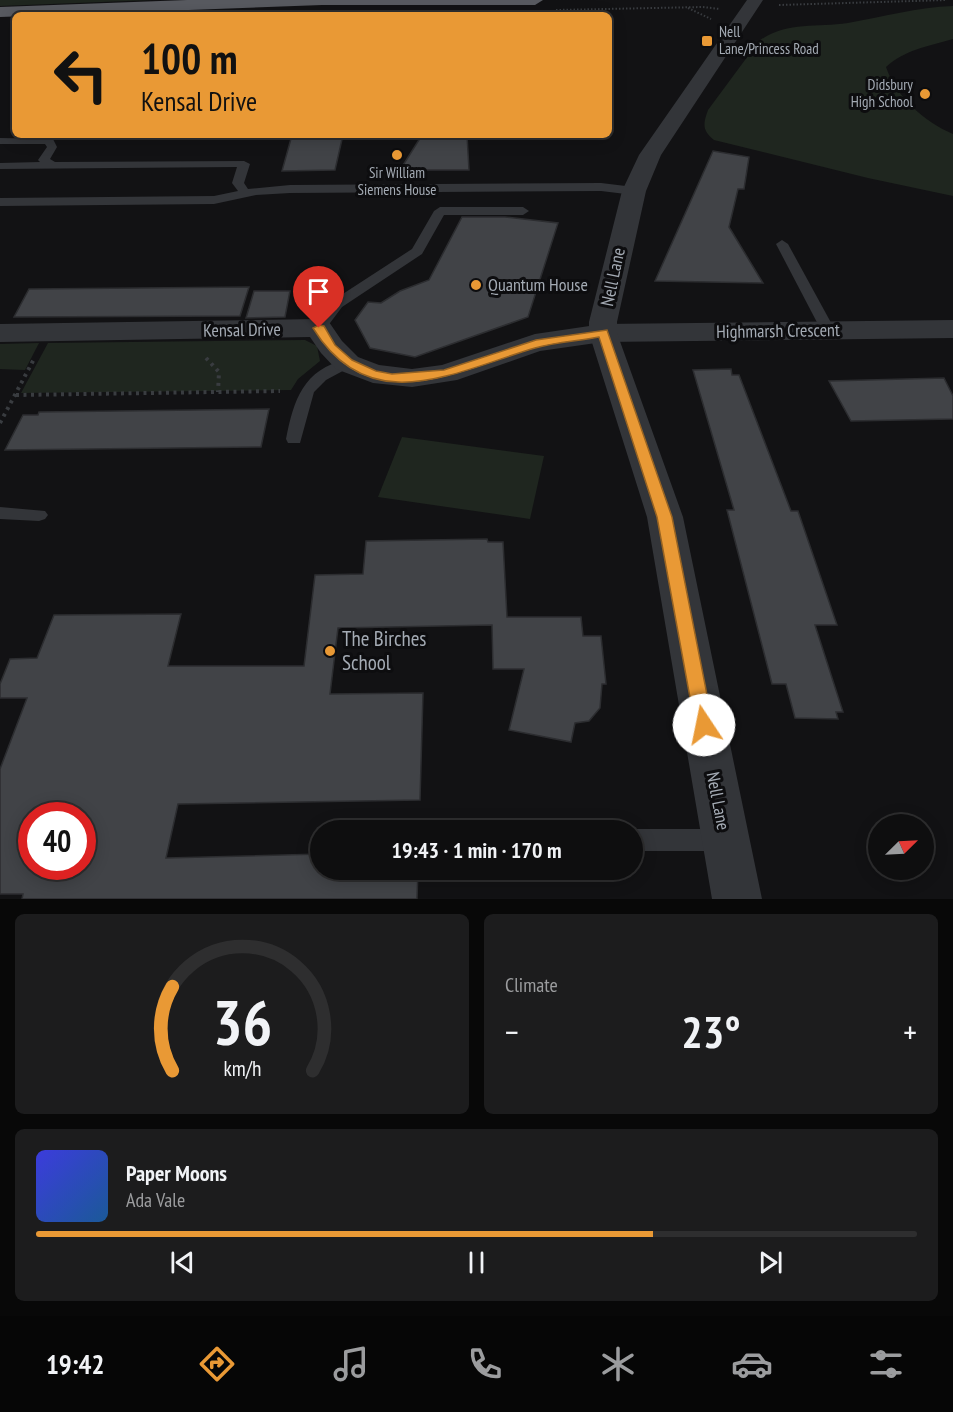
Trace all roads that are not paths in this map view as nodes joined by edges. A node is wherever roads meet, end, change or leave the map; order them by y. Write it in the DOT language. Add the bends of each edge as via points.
graph roads {
  1 [pos="535,0"];
  2 [pos="766,3"];
  3 [pos="0,12"];
  4 [pos="0,141"];
  5 [pos="52,165"];
  6 [pos="0,166"];
  7 [pos="634,191"];
  8 [pos="246,194"];
  9 [pos="0,202"];
  10 [pos="523,211"];
  11 [pos="782,244"];
  12 [pos="319,328"];
  13 [pos="953,329"];
  14 [pos="828,330"];
  15 [pos="0,333"];
  16 [pos="603,333"];
  17 [pos="347,363"];
  18 [pos="294,439"];
  19 [pos="0,513"];
  20 [pos="39,515"];
  21 [pos="643,840"];
  22 [pos="726,840"];
  23 [pos="737,899"];
  1 -- 3 [label="highway" via="322,0"];
  2 -- 7 [label="street, Nell Lane" via="653,150"];
  4 -- 5 [label="lane" via="49,141 52,147 44,160"];
  5 -- 6 [label="lane"];
  5 -- 8 [label="lane" via="244,164 238,183"];
  7 -- 8 [label="lane" via="556,187 282,190"];
  7 -- 16 [label="street, Nell Lane"];
  8 -- 9 [label="lane" via="204,200"];
  10 -- 12 [label="lane" via="440,211 417,251 337,304"];
  11 -- 14 [label="lane"];
  12 -- 15 [label="street, Kensal Drive"];
  12 -- 17 [label="street"];
  13 -- 14 [label="street, Highmarsh Crescent"];
  14 -- 16 [label="street, Highmarsh Crescent"];
  16 -- 17 [label="street" via="536,344 429,377 392,378"];
  16 -- 22 [label="street, Nell Lane" via="664,517"];
  17 -- 18 [label="lane" via="314,380 304,391"];
  19 -- 20 [label="lane"];
  21 -- 22 [label="lane"];
  22 -- 23 [label="street, Nell Lane"];
}
